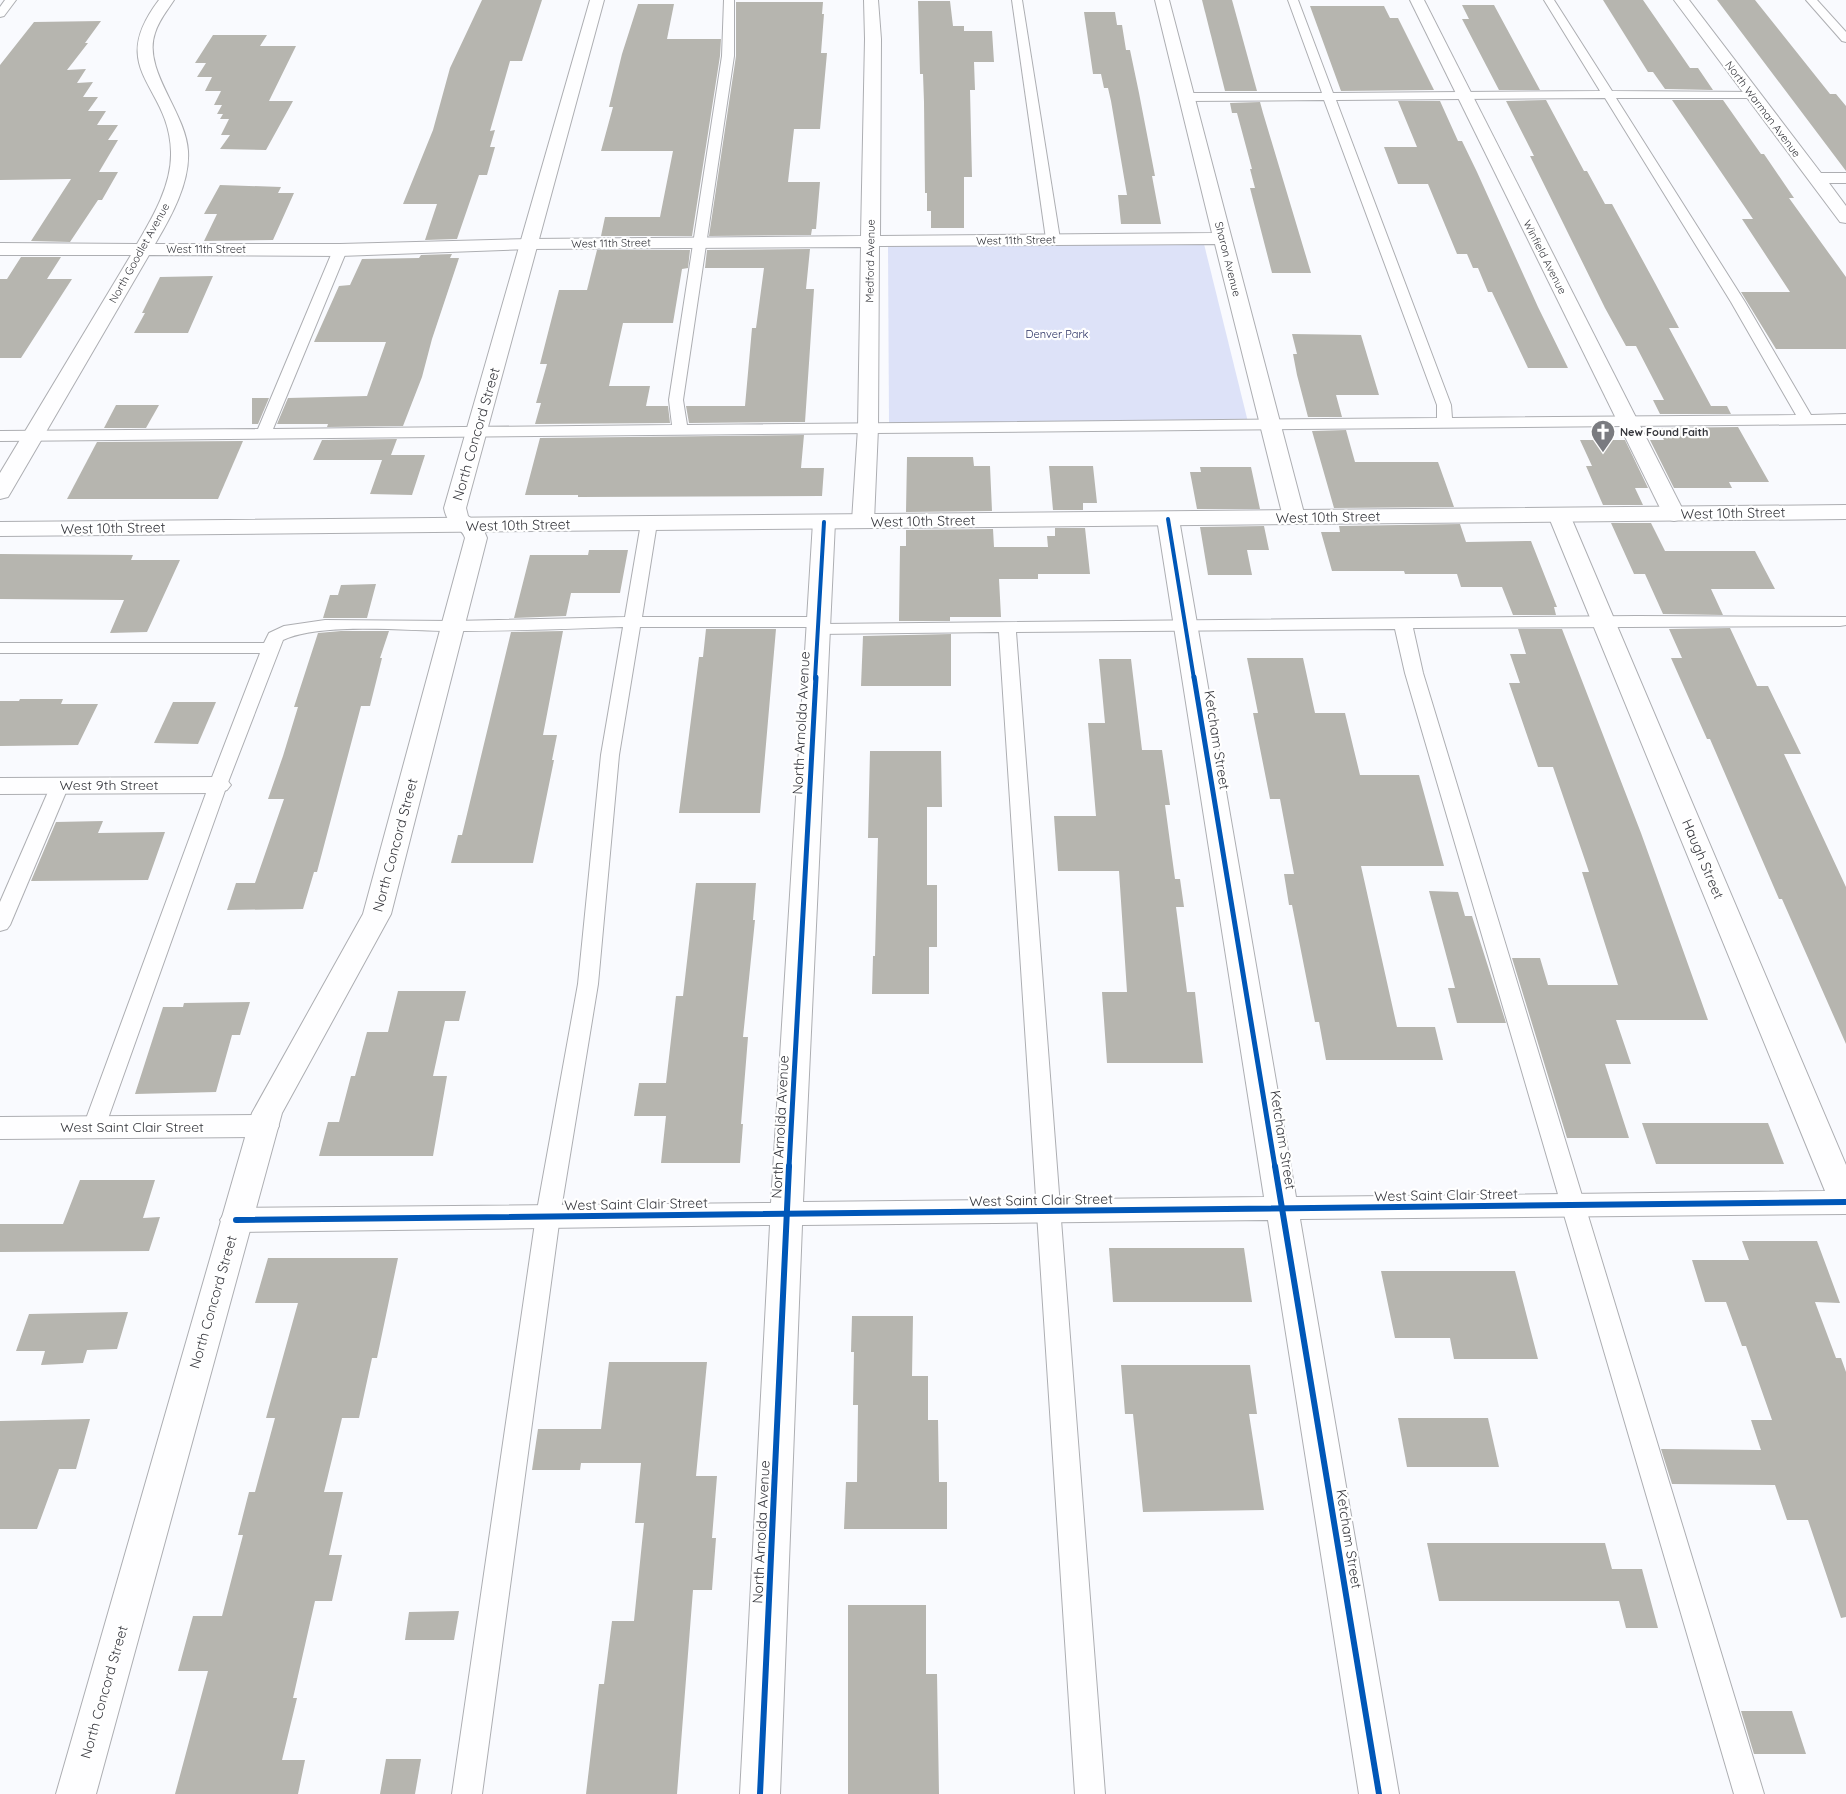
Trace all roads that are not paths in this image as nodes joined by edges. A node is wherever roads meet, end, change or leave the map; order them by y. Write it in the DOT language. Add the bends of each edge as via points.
graph roads {
  1 [pos="12,0"];
  2 [pos="167,0"];
  3 [pos="597,0"];
  4 [pos="729,0"];
  5 [pos="872,0"];
  6 [pos="1017,0"];
  7 [pos="1162,0"];
  8 [pos="1293,0"];
  9 [pos="1417,0"];
  10 [pos="1549,0"];
  11 [pos="1681,0"];
  12 [pos="1811,0"];
  13 [pos="0,14"];
  14 [pos="1846,39"];
  15 [pos="1609,94"];
  16 [pos="1752,94"];
  17 [pos="1465,95"];
  18 [pos="1186,97"];
  19 [pos="1329,97"];
  20 [pos="1816,178"];
  21 [pos="1846,178"];
  22 [pos="1846,218"];
  23 [pos="1223,238"];
  24 [pos="1053,239"];
  25 [pos="871,241"];
  26 [pos="699,242"];
  27 [pos="530,244"];
  28 [pos="0,249"];
  29 [pos="142,249"];
  30 [pos="340,250"];
  31 [pos="1846,419"];
  32 [pos="1806,420"];
  33 [pos="1628,422"];
  34 [pos="1445,424"];
  35 [pos="1271,425"];
  36 [pos="868,428"];
  37 [pos="680,430"];
  38 [pos="477,431"];
  39 [pos="264,433"];
  40 [pos="0,436"];
  41 [pos="33,436"];
  42 [pos="0,492"];
  43 [pos="1846,512"];
  44 [pos="1674,514"];
  45 [pos="1559,515"];
  46 [pos="1294,517"];
  47 [pos="1168,518"];
  48 [pos="863,521"];
  49 [pos="824,522"];
  50 [pos="649,523"];
  51 [pos="465,525"];
  52 [pos="0,530"];
  53 [pos="632,622"];
  54 [pos="1604,622"];
  55 [pos="1403,624"];
  56 [pos="1844,625"];
  57 [pos="453,626"];
  58 [pos="817,626"];
  59 [pos="1186,627"];
  60 [pos="1007,628"];
  61 [pos="0,648"];
  62 [pos="271,648"];
  63 [pos="60,785"];
  64 [pos="218,785"];
  65 [pos="0,786"];
  66 [pos="0,925"];
  67 [pos="264,1126"];
  68 [pos="94,1127"];
  69 [pos="0,1128"];
  70 [pos="1846,1202"];
  71 [pos="1573,1205"];
  72 [pos="1283,1208"];
  73 [pos="1050,1211"];
  74 [pos="787,1214"];
  75 [pos="548,1216"];
  76 [pos="236,1220"];
  77 [pos="76,1794"];
  78 [pos="467,1794"];
  79 [pos="760,1794"];
  80 [pos="1090,1794"];
  81 [pos="1379,1794"];
  82 [pos="1749,1794"];
  1 -- 13 [label="lane"];
  2 -- 29 [label="street, North Goodlet Avenue" via="147,30 144,54 176,132 180,161 174,188"];
  3 -- 27 [label="street, North Concord Street"];
  4 -- 26 [label="lane" via="728,56"];
  5 -- 25 [label="street, Medford Avenue"];
  6 -- 24 [label="lane"];
  7 -- 18 [label="street, Sharon Avenue"];
  8 -- 19 [label="lane"];
  9 -- 17 [label="street, Winfield Avenue"];
  10 -- 15 [label="lane"];
  11 -- 16 [label="street, North Warman Avenue"];
  12 -- 14 [label="lane"];
  15 -- 16 [label="lane"];
  15 -- 17 [label="lane"];
  15 -- 32 [label="lane" via="1738,302"];
  16 -- 20 [label="street, North Warman Avenue"];
  17 -- 19 [label="lane"];
  17 -- 33 [label="street, Winfield Avenue"];
  18 -- 19 [label="lane"];
  18 -- 23 [label="street, Sharon Avenue"];
  19 -- 34 [label="lane" via="1444,404"];
  20 -- 21 [label="street"];
  20 -- 22 [label="street, North Warman Avenue"];
  23 -- 24 [label="street, West 11th Street"];
  23 -- 35 [label="street, Sharon Avenue"];
  24 -- 25 [label="street, West 11th Street"];
  25 -- 26 [label="street, West 11th Street"];
  25 -- 36 [label="street, Medford Avenue"];
  26 -- 27 [label="street, West 11th Street"];
  26 -- 37 [label="lane" via="676,400"];
  27 -- 30 [label="street, West 11th Street"];
  27 -- 38 [label="street, North Concord Street"];
  28 -- 29 [label="street, West 11th Street"];
  29 -- 30 [label="street, West 11th Street"];
  29 -- 41 [label="street, North Goodlet Avenue"];
  30 -- 39 [label="lane"];
  31 -- 32 [label="lane"];
  32 -- 33 [label="lane"];
  33 -- 34 [label="lane"];
  33 -- 44 [label="street, Winfield Avenue"];
  34 -- 35 [label="lane"];
  35 -- 36 [label="lane"];
  35 -- 46 [label="street, Sharon Avenue"];
  36 -- 37 [label="lane"];
  36 -- 48 [label="street, Medford Avenue"];
  37 -- 38 [label="lane"];
  38 -- 39 [label="lane"];
  38 -- 51 [label="street, North Concord Street" via="454,512"];
  39 -- 41 [label="lane"];
  40 -- 41 [label="lane"];
  41 -- 42 [label="street, North Goodlet Avenue"];
  43 -- 44 [label="street, West 10th Street"];
  44 -- 45 [label="street, West 10th Street"];
  45 -- 46 [label="street, West 10th Street"];
  45 -- 54 [label="street, Haugh Street"];
  46 -- 47 [label="street, West 10th Street"];
  47 -- 48 [label="street, West 10th Street"];
  47 -- 59 [label="street, Ketcham Street"];
  48 -- 49 [label="street, West 10th Street"];
  49 -- 50 [label="street, West 10th Street"];
  49 -- 58 [label="street, North Arnolda Avenue"];
  50 -- 51 [label="street, West 10th Street"];
  50 -- 53 [label="lane"];
  51 -- 52 [label="street, West 10th Street"];
  51 -- 57 [label="street, North Concord Street" via="474,531 476,538"];
  53 -- 57 [label="lane"];
  53 -- 58 [label="lane"];
  53 -- 75 [label="lane" via="610,755 588,984"];
  54 -- 55 [label="lane"];
  54 -- 56 [label="lane"];
  54 -- 70 [label="street, Haugh Street"];
  55 -- 59 [label="lane"];
  55 -- 71 [label="lane" via="1414,673"];
  57 -- 62 [label="lane" via="324,626 290,630 275,637"];
  57 -- 67 [label="street, North Concord Street" via="377,914 275,1096"];
  58 -- 60 [label="lane"];
  58 -- 74 [label="street, North Arnolda Avenue"];
  59 -- 60 [label="lane"];
  59 -- 72 [label="street, Ketcham Street"];
  60 -- 73 [label="lane"];
  61 -- 62 [label="lane"];
  62 -- 64 [label="lane"];
  63 -- 64 [label="street, West 9th Street"];
  63 -- 65 [label="street, West 9th Street"];
  63 -- 66 [label="lane"];
  64 -- 68 [label="lane"];
  67 -- 68 [label="street, West Saint Clair Street"];
  67 -- 76 [label="street, North Concord Street"];
  68 -- 69 [label="street, West Saint Clair Street"];
  70 -- 71 [label="street, West Saint Clair Street"];
  71 -- 72 [label="street, West Saint Clair Street"];
  71 -- 82 [label="lane"];
  72 -- 73 [label="street, West Saint Clair Street"];
  72 -- 81 [label="street, Ketcham Street"];
  73 -- 74 [label="street, West Saint Clair Street"];
  73 -- 80 [label="lane"];
  74 -- 75 [label="street, West Saint Clair Street"];
  74 -- 79 [label="street, North Arnolda Avenue"];
  75 -- 76 [label="street, West Saint Clair Street"];
  75 -- 78 [label="lane"];
  76 -- 77 [label="street, North Concord Street"];
}
